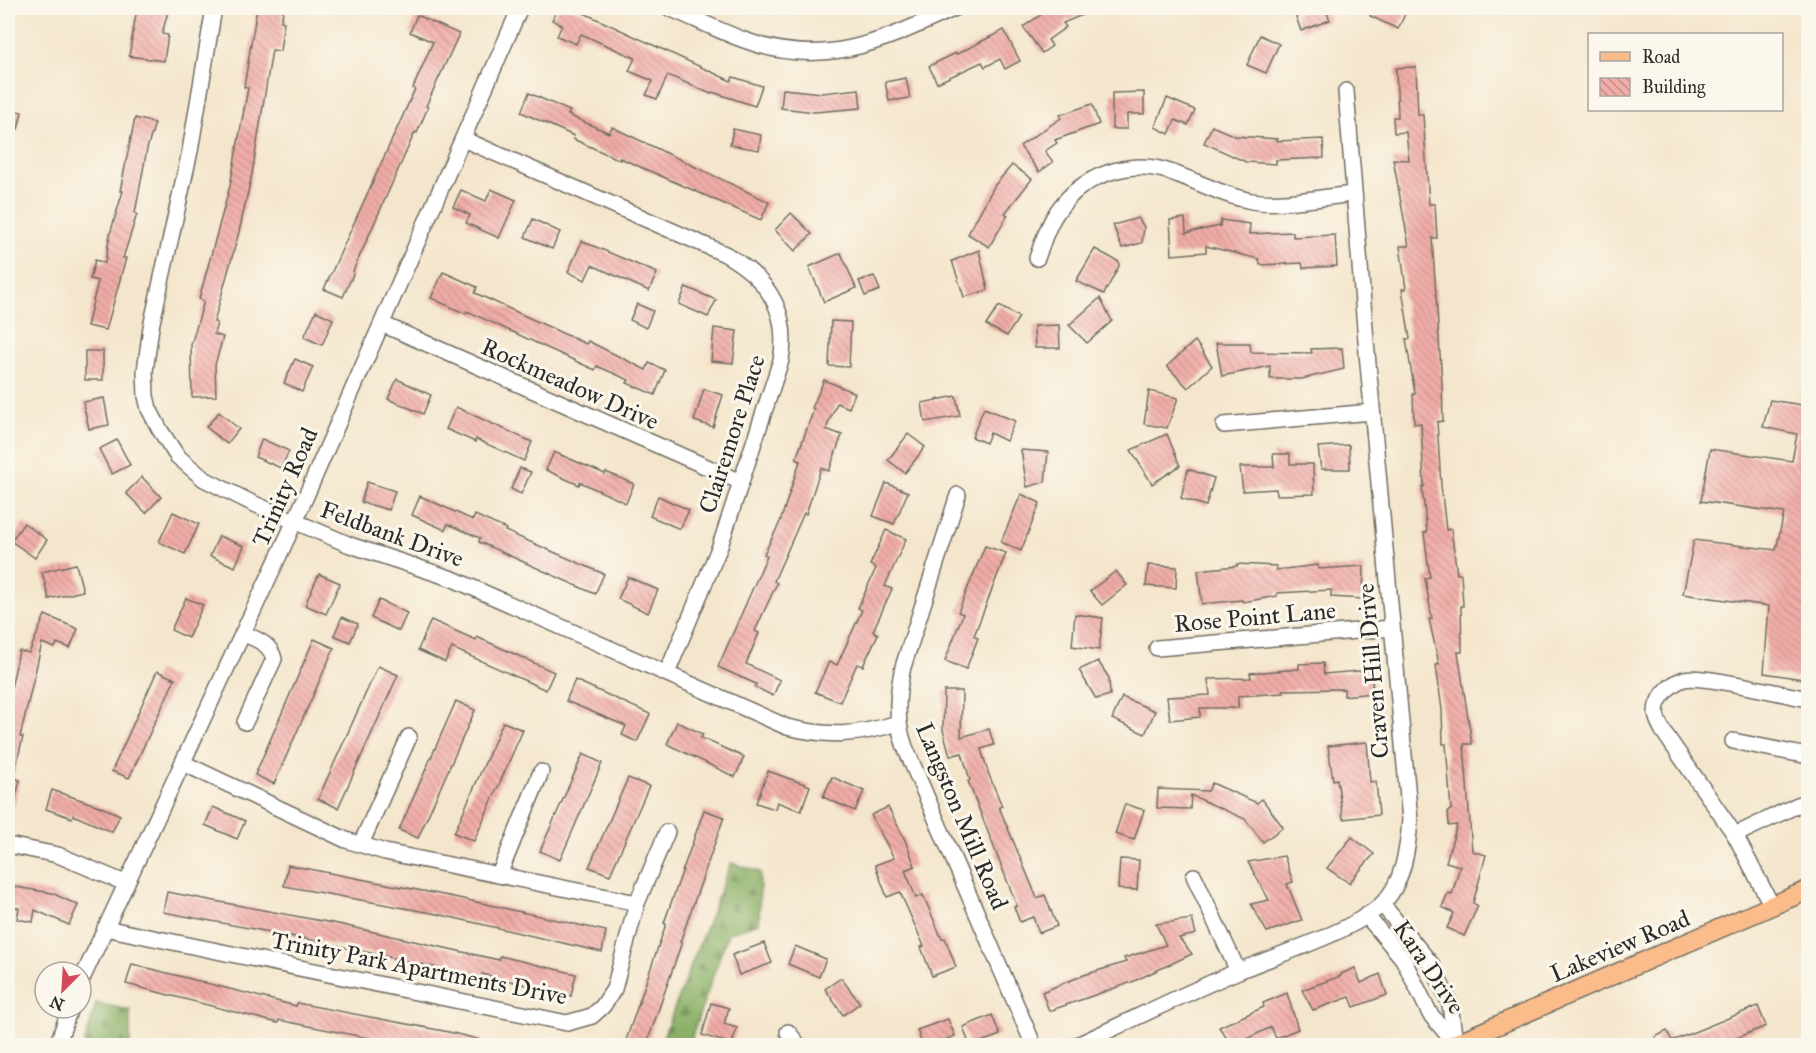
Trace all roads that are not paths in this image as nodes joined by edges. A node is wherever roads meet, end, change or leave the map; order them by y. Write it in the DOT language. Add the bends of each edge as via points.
graph roads {
  1 [pos="214,8"];
  2 [pos="519,8"];
  3 [pos="669,8"];
  4 [pos="955,8"];
  5 [pos="1346,91"];
  6 [pos="463,140"];
  7 [pos="1353,194"];
  8 [pos="1037,258"];
  9 [pos="382,324"];
  10 [pos="1372,412"];
  11 [pos="1224,425"];
  12 [pos="741,482"];
  13 [pos="958,495"];
  14 [pos="295,521"];
  15 [pos="1392,628"];
  16 [pos="243,633"];
  17 [pos="1157,648"];
  18 [pos="667,673"];
  19 [pos="1809,699"];
  20 [pos="245,722"];
  21 [pos="898,723"];
  22 [pos="409,737"];
  23 [pos="1733,741"];
  24 [pos="1809,756"];
  25 [pos="183,763"];
  26 [pos="541,772"];
  27 [pos="1809,800"];
  28 [pos="667,832"];
  29 [pos="1735,835"];
  30 [pos="361,844"];
  31 [pos="8,846"];
  32 [pos="499,875"];
  33 [pos="1194,876"];
  34 [pos="125,883"];
  35 [pos="1809,890"];
  36 [pos="637,903"];
  37 [pos="1382,904"];
  38 [pos="1772,906"];
  39 [pos="1366,915"];
  40 [pos="105,928"];
  41 [pos="91,960"];
  42 [pos="1239,971"];
  43 [pos="66,1020"];
  44 [pos="788,1032"];
  45 [pos="1454,1045"];
  46 [pos="57,1046"];
  47 [pos="799,1046"];
  48 [pos="1035,1046"];
  49 [pos="1075,1046"];
  1 -- 14 [label="street, Feldbank Drive" via="188,161 147,349 146,396 160,430 186,465 204,479"];
  2 -- 6 [label="street, Trinity Road"];
  3 -- 4 [label="street" via="744,40 785,51 830,52 892,37"];
  5 -- 7 [label="street, Craven Hill Drive"];
  6 -- 9 [label="street, Trinity Road"];
  6 -- 12 [label="street, Clairemore Place" via="725,254 761,280 777,308 783,348"];
  7 -- 8 [label="street" via="1256,202 1232,197 1170,172 1118,169 1095,178 1067,198 1048,227"];
  7 -- 10 [label="street, Craven Hill Drive"];
  9 -- 12 [label="street, Rockmeadow Drive"];
  9 -- 14 [label="street, Trinity Road"];
  10 -- 11 [label="street"];
  10 -- 15 [label="street, Craven Hill Drive"];
  12 -- 18 [label="street, Clairemore Place" via="705,586"];
  13 -- 21 [label="street, Langston Mill Road" via="903,667"];
  14 -- 16 [label="street, Trinity Road"];
  14 -- 18 [label="street, Feldbank Drive" via="350,545 453,579"];
  15 -- 17 [label="street, Rose Point Lane"];
  15 -- 37 [label="street, Craven Hill Drive" via="1410,820 1405,862"];
  16 -- 20 [label="street" via="265,644 274,659"];
  16 -- 25 [label="street, Trinity Road"];
  18 -- 21 [label="street, Feldbank Drive" via="786,727 816,734 845,734"];
  19 -- 29 [label="street" via="1685,679 1662,695 1656,717 1663,731"];
  21 -- 48 [label="street, Langston Mill Road"];
  22 -- 30 [label="street"];
  23 -- 24 [label="street"];
  25 -- 30 [label="street"];
  25 -- 34 [label="street, Trinity Road"];
  26 -- 32 [label="street"];
  27 -- 29 [label="street"];
  28 -- 36 [label="street, Trinity Park Apartments Drive"];
  29 -- 38 [label="street"];
  30 -- 32 [label="street"];
  31 -- 34 [label="street" via="58,855"];
  32 -- 36 [label="street"];
  33 -- 42 [label="street"];
  34 -- 40 [label="street, Trinity Road"];
  35 -- 38 [label="main road, Lakeview Road"];
  36 -- 40 [label="street, Trinity Park Apartments Drive" via="614,989 592,1016 567,1023"];
  37 -- 39 [label="street, Craven Hill Drive"];
  37 -- 45 [label="street, Kara Drive" via="1432,965 1450,1004"];
  38 -- 45 [label="main road, Lakeview Road"];
  39 -- 42 [label="street, Craven Hill Drive" via="1322,938"];
  39 -- 45 [label="street, Kara Drive" via="1403,958 1430,1014"];
  40 -- 41 [label="street, Trinity Road"];
  42 -- 49 [label="street, Craven Hill Drive"];
  43 -- 46 [label="street"];
  44 -- 47 [label="street"];
}
